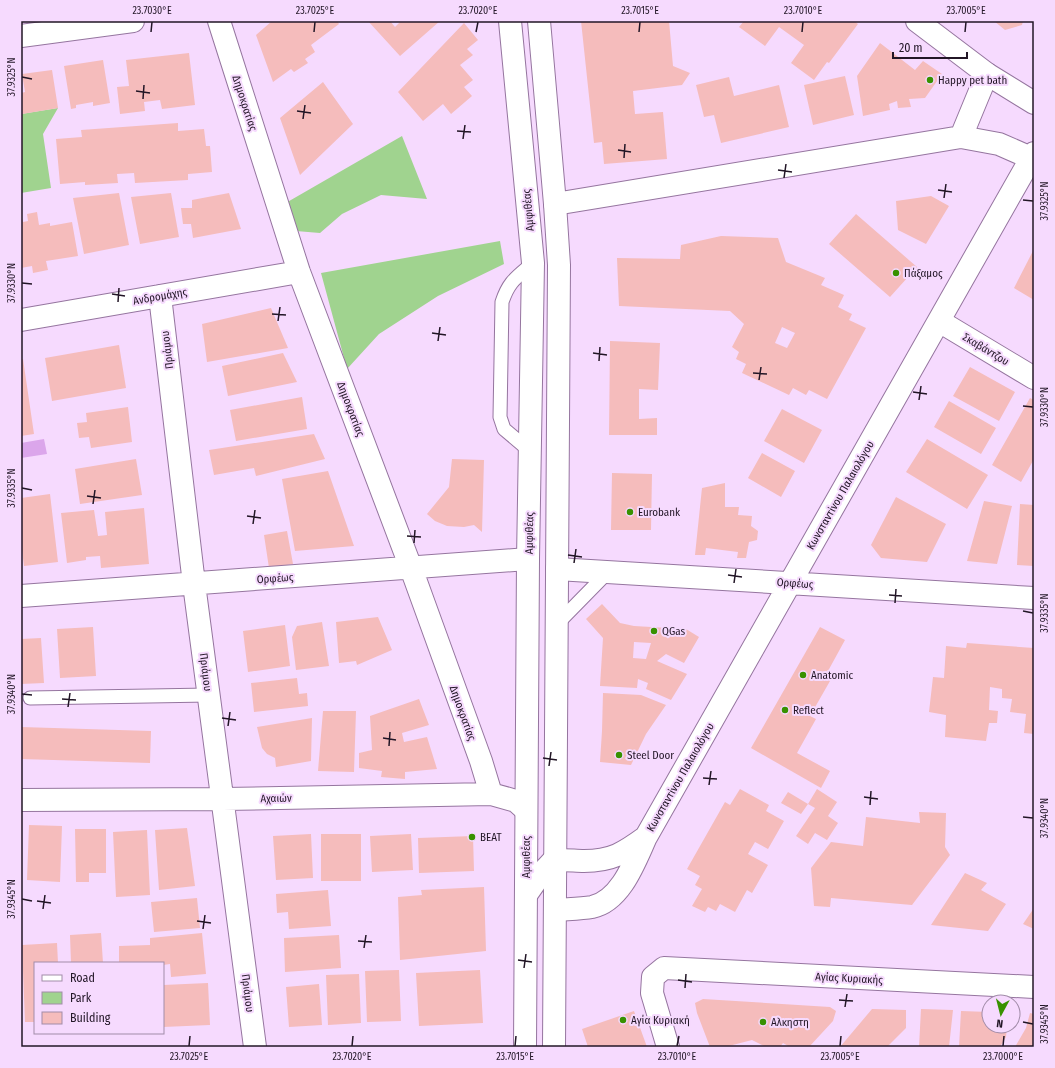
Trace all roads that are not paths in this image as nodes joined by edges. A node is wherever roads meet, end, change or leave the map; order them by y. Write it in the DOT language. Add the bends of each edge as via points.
graph roads {
  1 [pos="133,21"];
  2 [pos="219,21"];
  3 [pos="510,21"];
  4 [pos="539,21"];
  5 [pos="917,21"];
  6 [pos="21,36"];
  7 [pos="986,74"];
  8 [pos="1034,103"];
  9 [pos="961,137"];
  10 [pos="1032,155"];
  11 [pos="555,204"];
  12 [pos="533,263"];
  13 [pos="299,272"];
  14 [pos="160,296"];
  15 [pos="21,320"];
  16 [pos="939,321"];
  17 [pos="1034,378"];
  18 [pos="530,451"];
  19 [pos="528,559"];
  20 [pos="411,568"];
  21 [pos="556,569"];
  22 [pos="608,572"];
  23 [pos="790,583"];
  24 [pos="194,584"];
  25 [pos="21,596"];
  26 [pos="1034,598"];
  27 [pos="556,625"];
  28 [pos="209,695"];
  29 [pos="30,698"];
  30 [pos="491,794"];
  31 [pos="223,799"];
  32 [pos="21,800"];
  33 [pos="526,810"];
  34 [pos="646,837"];
  35 [pos="556,860"];
  36 [pos="526,896"];
  37 [pos="555,910"];
  38 [pos="1034,987"];
  39 [pos="254,1047"];
  40 [pos="525,1047"];
  41 [pos="554,1047"];
  42 [pos="668,1047"];
  1 -- 6 [label="street"];
  2 -- 13 [label="street, Δημοκρατίας"];
  3 -- 12 [label="street, Αμφιθέας"];
  4 -- 11 [label="street"];
  5 -- 7 [label="street"];
  7 -- 8 [label="street"];
  7 -- 9 [label="street"];
  9 -- 10 [label="street" via="999,144"];
  9 -- 11 [label="street"];
  10 -- 16 [label="street, Κωνσταντίνου Παλαιολόγου"];
  11 -- 21 [label="street" via="559,265"];
  12 -- 18 [label="street, Αμφιθέας"];
  12 -- 18 [label="lane" via="513,281 502,302 500,409 504,429"];
  13 -- 14 [label="street, Ανδρομάχης"];
  13 -- 20 [label="street, Δημοκρατίας"];
  14 -- 15 [label="street, Ανδρομάχης"];
  14 -- 24 [label="street, Πριάμου"];
  16 -- 17 [label="street, Σκαβάντζου"];
  16 -- 23 [label="street, Κωνσταντίνου Παλαιολόγου"];
  18 -- 19 [label="street, Αμφιθέας"];
  19 -- 20 [label="street, Ορφέως"];
  19 -- 33 [label="street, Αμφιθέας"];
  20 -- 24 [label="street, Ορφέως"];
  20 -- 30 [label="street, Δημοκρατίας"];
  21 -- 22 [label="street, Ορφέως"];
  21 -- 27 [label="street"];
  22 -- 23 [label="street, Ορφέως"];
  22 -- 27 [label="lane"];
  23 -- 26 [label="street, Ορφέως"];
  23 -- 34 [label="street, Κωνσταντίνου Παλαιολόγου"];
  24 -- 25 [label="street, Ορφέως"];
  24 -- 28 [label="street, Πριάμου"];
  27 -- 35 [label="street"];
  28 -- 29 [label="lane"];
  28 -- 31 [label="street, Πριάμου"];
  30 -- 31 [label="street, Αχαιών"];
  30 -- 33 [label="street, Αχαιών" via="516,801"];
  31 -- 32 [label="street, Αχαιών"];
  31 -- 39 [label="street, Πριάμου"];
  33 -- 36 [label="street, Αμφιθέας"];
  34 -- 35 [label="street, Κωνσταντίνου Παλαιολόγου" via="625,852 609,859"];
  34 -- 37 [label="street, Κωνσταντίνου Παλαιολόγου" via="622,885 603,902 593,907"];
  35 -- 36 [label="street" via="540,875"];
  35 -- 37 [label="street"];
  36 -- 40 [label="street, Αμφιθέας"];
  37 -- 41 [label="street"];
  38 -- 42 [label="street, Αγίας Κυριακής" via="664,968 653,977 652,993"];
}
